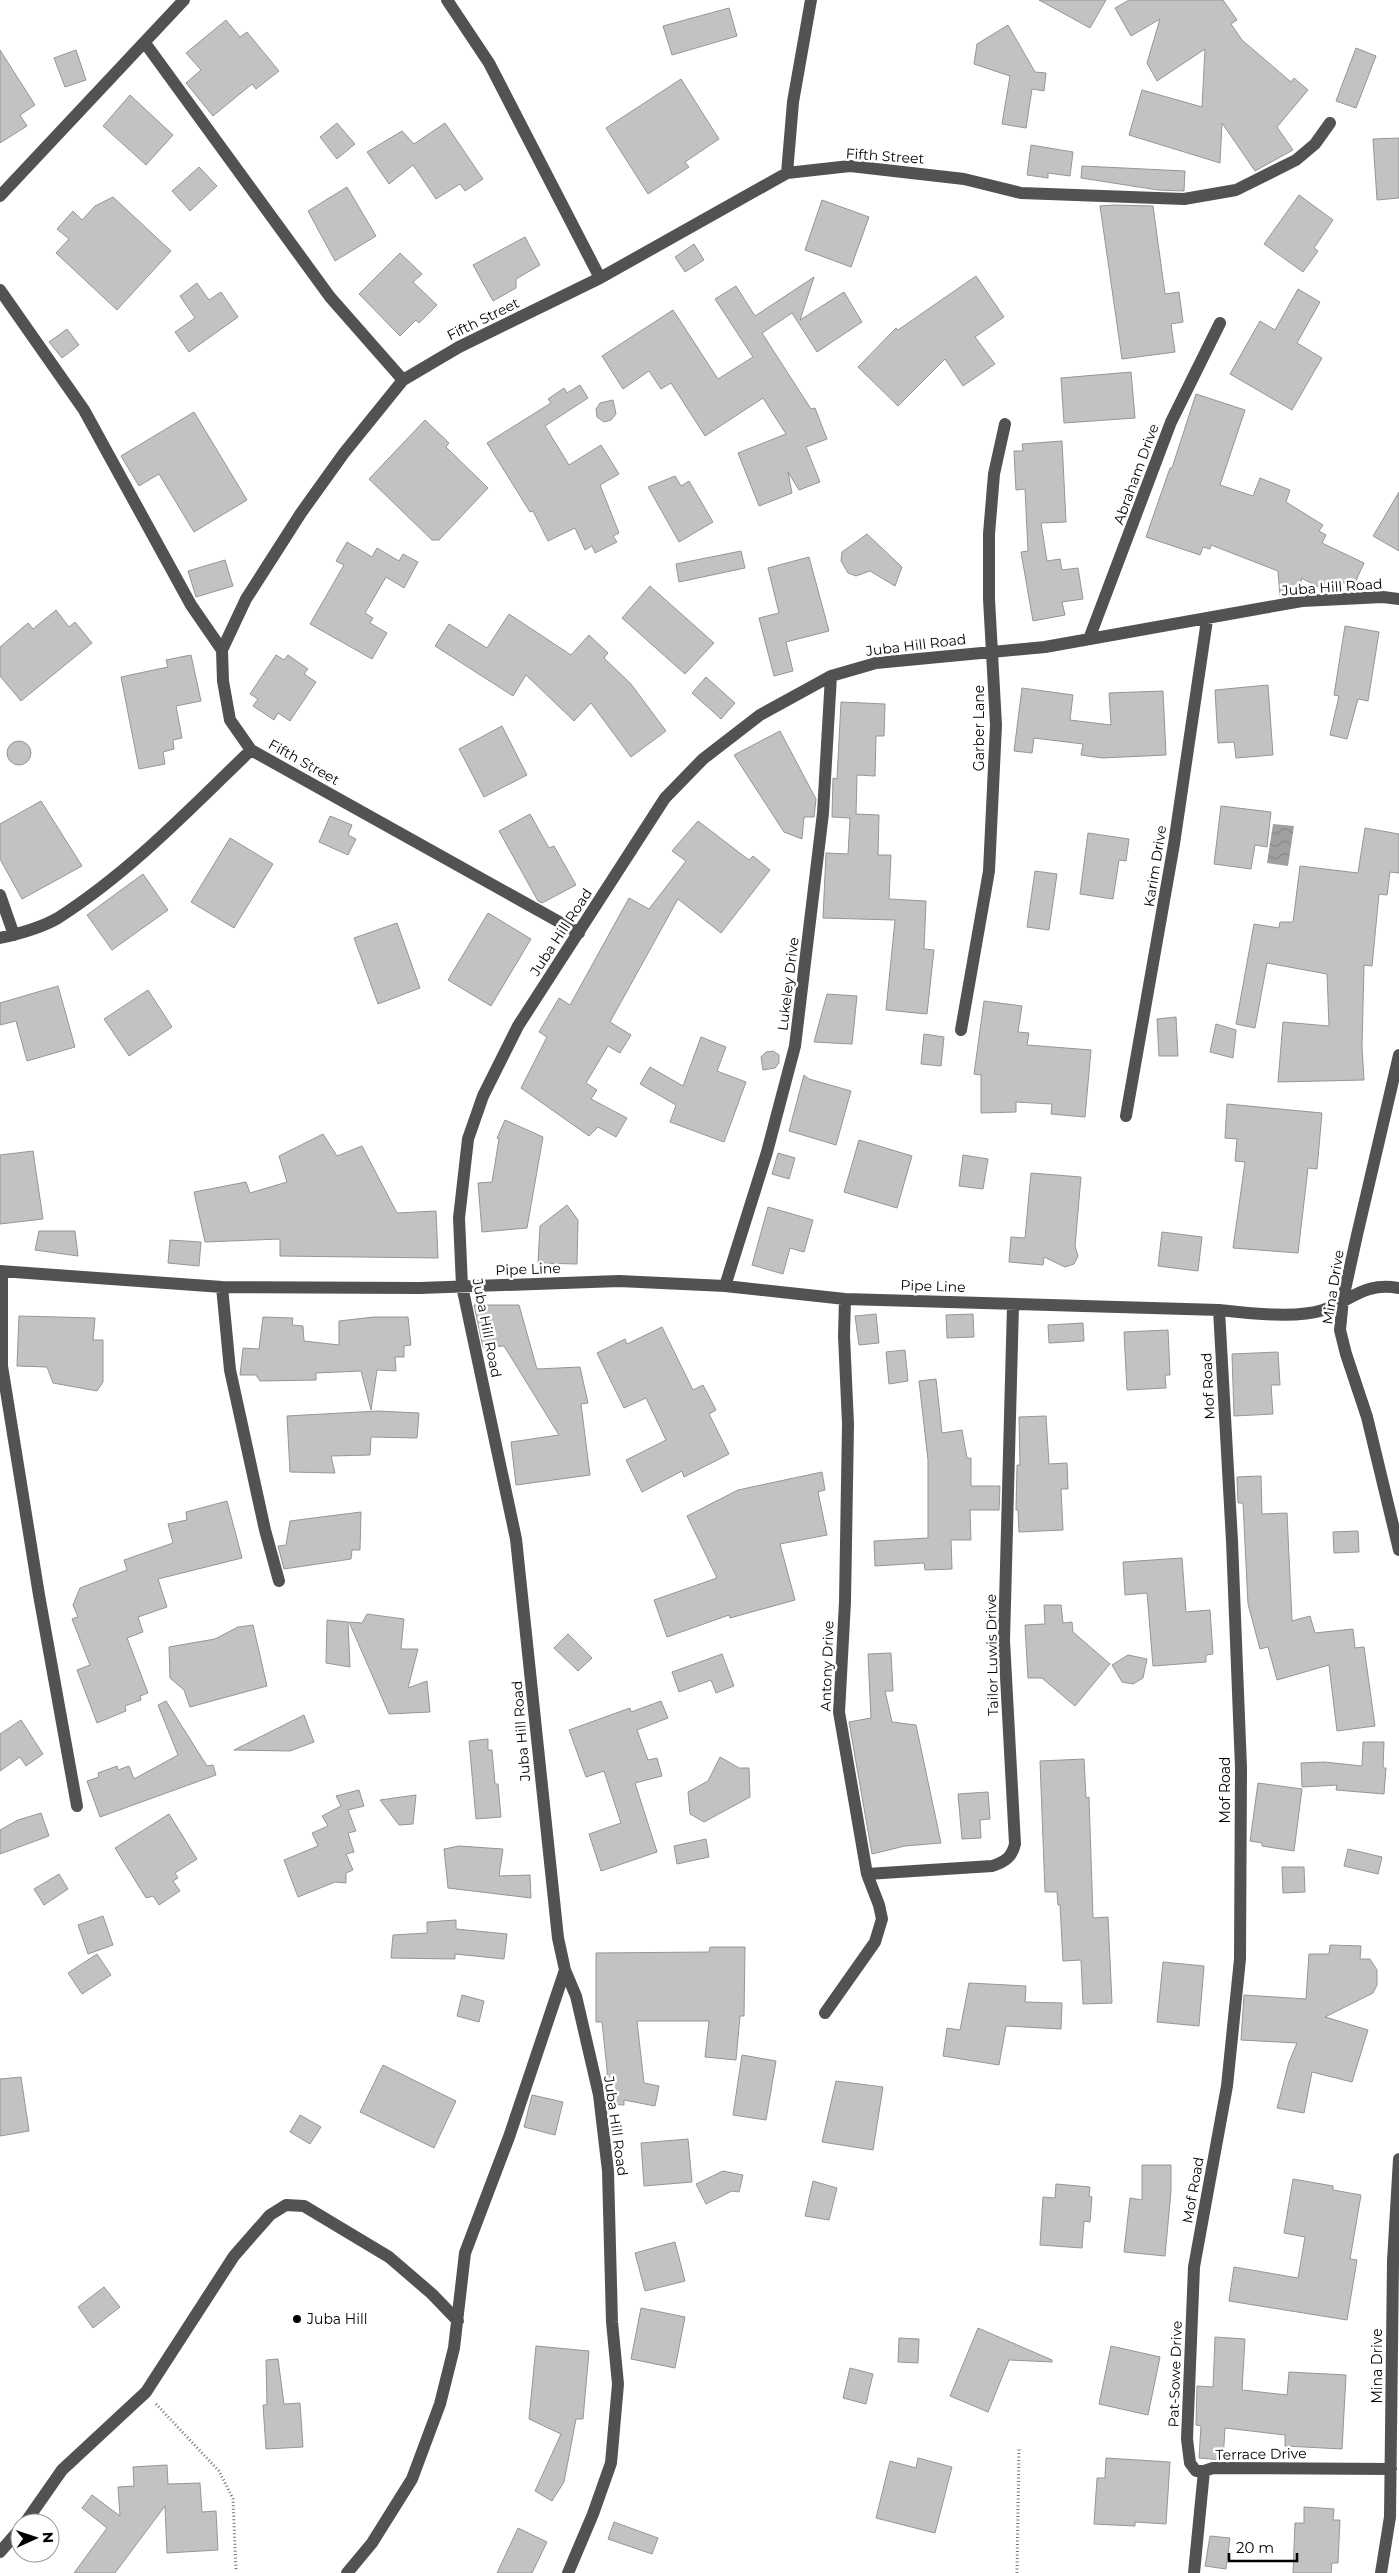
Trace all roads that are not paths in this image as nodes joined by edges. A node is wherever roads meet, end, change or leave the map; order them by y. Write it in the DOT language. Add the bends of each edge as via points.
graph roads {
  1 [pos="184,0"];
  2 [pos="447,0"];
  3 [pos="811,0"];
  4 [pos="144,43"];
  5 [pos="1330,123"];
  6 [pos="787,173"];
  7 [pos="0,196"];
  8 [pos="600,278"];
  9 [pos="0,290"];
  10 [pos="1220,324"];
  11 [pos="403,380"];
  12 [pos="1005,424"];
  13 [pos="1399,599"];
  14 [pos="1207,620"];
  15 [pos="1090,639"];
  16 [pos="222,650"];
  17 [pos="993,652"];
  18 [pos="831,676"];
  19 [pos="251,750"];
  20 [pos="0,894"];
  21 [pos="579,932"];
  22 [pos="14,935"];
  23 [pos="0,938"];
  24 [pos="961,1030"];
  25 [pos="1399,1055"];
  26 [pos="1126,1116"];
  27 [pos="1,1271"];
  28 [pos="462,1286"];
  29 [pos="725,1286"];
  30 [pos="222,1287"];
  31 [pos="1399,1288"];
  32 [pos="845,1299"];
  33 [pos="1343,1299"];
  34 [pos="1013,1305"];
  35 [pos="1218,1310"];
  36 [pos="1399,1550"];
  37 [pos="279,1581"];
  38 [pos="77,1806"];
  39 [pos="868,1874"];
  40 [pos="565,1970"];
  41 [pos="825,2013"];
  42 [pos="1399,2159"];
  43 [pos="1194,2266"];
  44 [pos="458,2321"];
  45 [pos="1391,2469"];
  46 [pos="1204,2471"];
  47 [pos="32,2513"];
  48 [pos="10,2540"];
  49 [pos="0,2552"];
  50 [pos="347,2573"];
  51 [pos="568,2573"];
  52 [pos="1194,2573"];
  53 [pos="1381,2573"];
  1 -- 4 [label="street"];
  2 -- 8 [label="street" via="490,62"];
  3 -- 6 [label="street" via="793,102"];
  4 -- 7 [label="street"];
  4 -- 11 [label="street" via="330,297"];
  5 -- 6 [label="street, Fifth Street" via="1315,144 1296,160 1236,190 1184,199 1021,193 964,179 850,166"];
  6 -- 8 [label="street, Fifth Street"];
  8 -- 11 [label="street, Fifth Street" via="459,347"];
  9 -- 16 [label="street" via="84,410 191,604"];
  10 -- 15 [label="street, Abraham Drive" via="1171,422"];
  11 -- 16 [label="street, Fifth Street" via="301,513 246,599"];
  12 -- 17 [label="street, Garber Lane" via="994,474 989,534"];
  13 -- 14 [label="street, Juba Hill Road" via="1302,601"];
  14 -- 15 [label="street, Juba Hill Road"];
  14 -- 26 [label="street, Karim Drive" via="1174,844"];
  15 -- 17 [label="street, Juba Hill Road"];
  16 -- 19 [label="street, Fifth Street" via="223,681 230,720"];
  17 -- 18 [label="street, Juba Hill Road" via="876,663"];
  17 -- 24 [label="street, Garber Lane" via="996,725 989,871"];
  18 -- 21 [label="street, Juba Hill Road" via="760,715 702,760 665,798"];
  18 -- 29 [label="street, Lukeley Drive" via="823,813 796,1046"];
  19 -- 21 [label="street, Fifth Street"];
  19 -- 22 [label="street" via="149,848 56,918"];
  20 -- 22 [label="street"];
  21 -- 28 [label="street, Juba Hill Road" via="518,1026 483,1096 468,1138 460,1218"];
  22 -- 23 [label="street"];
  25 -- 33 [label="street, Mina Drive"];
  27 -- 30 [label="street, Pipe Line"];
  27 -- 38 [label="street" via="2,1366"];
  28 -- 29 [label="street, Pipe Line" via="619,1280"];
  28 -- 30 [label="street, Pipe Line"];
  28 -- 40 [label="street, Juba Hill Road" via="516,1539 558,1938"];
  29 -- 32 [label="street, Pipe Line"];
  30 -- 37 [label="street" via="230,1370"];
  31 -- 33 [label="street, Pipe Line" via="1366,1288"];
  32 -- 34 [label="street, Pipe Line"];
  32 -- 39 [label="street, Antony Drive" via="848,1434 839,1712"];
  33 -- 35 [label="street, Pipe Line" via="1322,1310 1271,1315"];
  33 -- 36 [label="street, Mina Drive" via="1340,1330 1367,1417"];
  34 -- 35 [label="street, Pipe Line"];
  34 -- 39 [label="street, Tailor Luwis Drive" via="1004,1640 1013,1854 1003,1863 992,1866"];
  35 -- 43 [label="street, Mof Road" via="1241,1768 1240,1959 1227,2086"];
  39 -- 41 [label="street, Antony Drive" via="882,1920 875,1942"];
  40 -- 44 [label="street" via="509,2137 465,2253"];
  40 -- 51 [label="street, Juba Hill Road" via="576,1996 600,2104 608,2170 612,2322 618,2384 611,2463 594,2514"];
  42 -- 45 [label="street, Mina Drive" via="1393,2261"];
  43 -- 46 [label="street, Pat-Sowe Drive" via="1187,2439 1190,2463 1196,2472"];
  44 -- 47 [label="street" via="388,2257 304,2206 286,2205 270,2215 234,2256 146,2392 62,2470"];
  44 -- 50 [label="street" via="440,2404 412,2479 372,2543"];
  45 -- 46 [label="street, Terrace Drive" via="1213,2468"];
  45 -- 53 [label="street, Mina Drive" via="1390,2517"];
  46 -- 52 [label="street, Terrace Drive"];
  48 -- 49 [label="street"];
}
